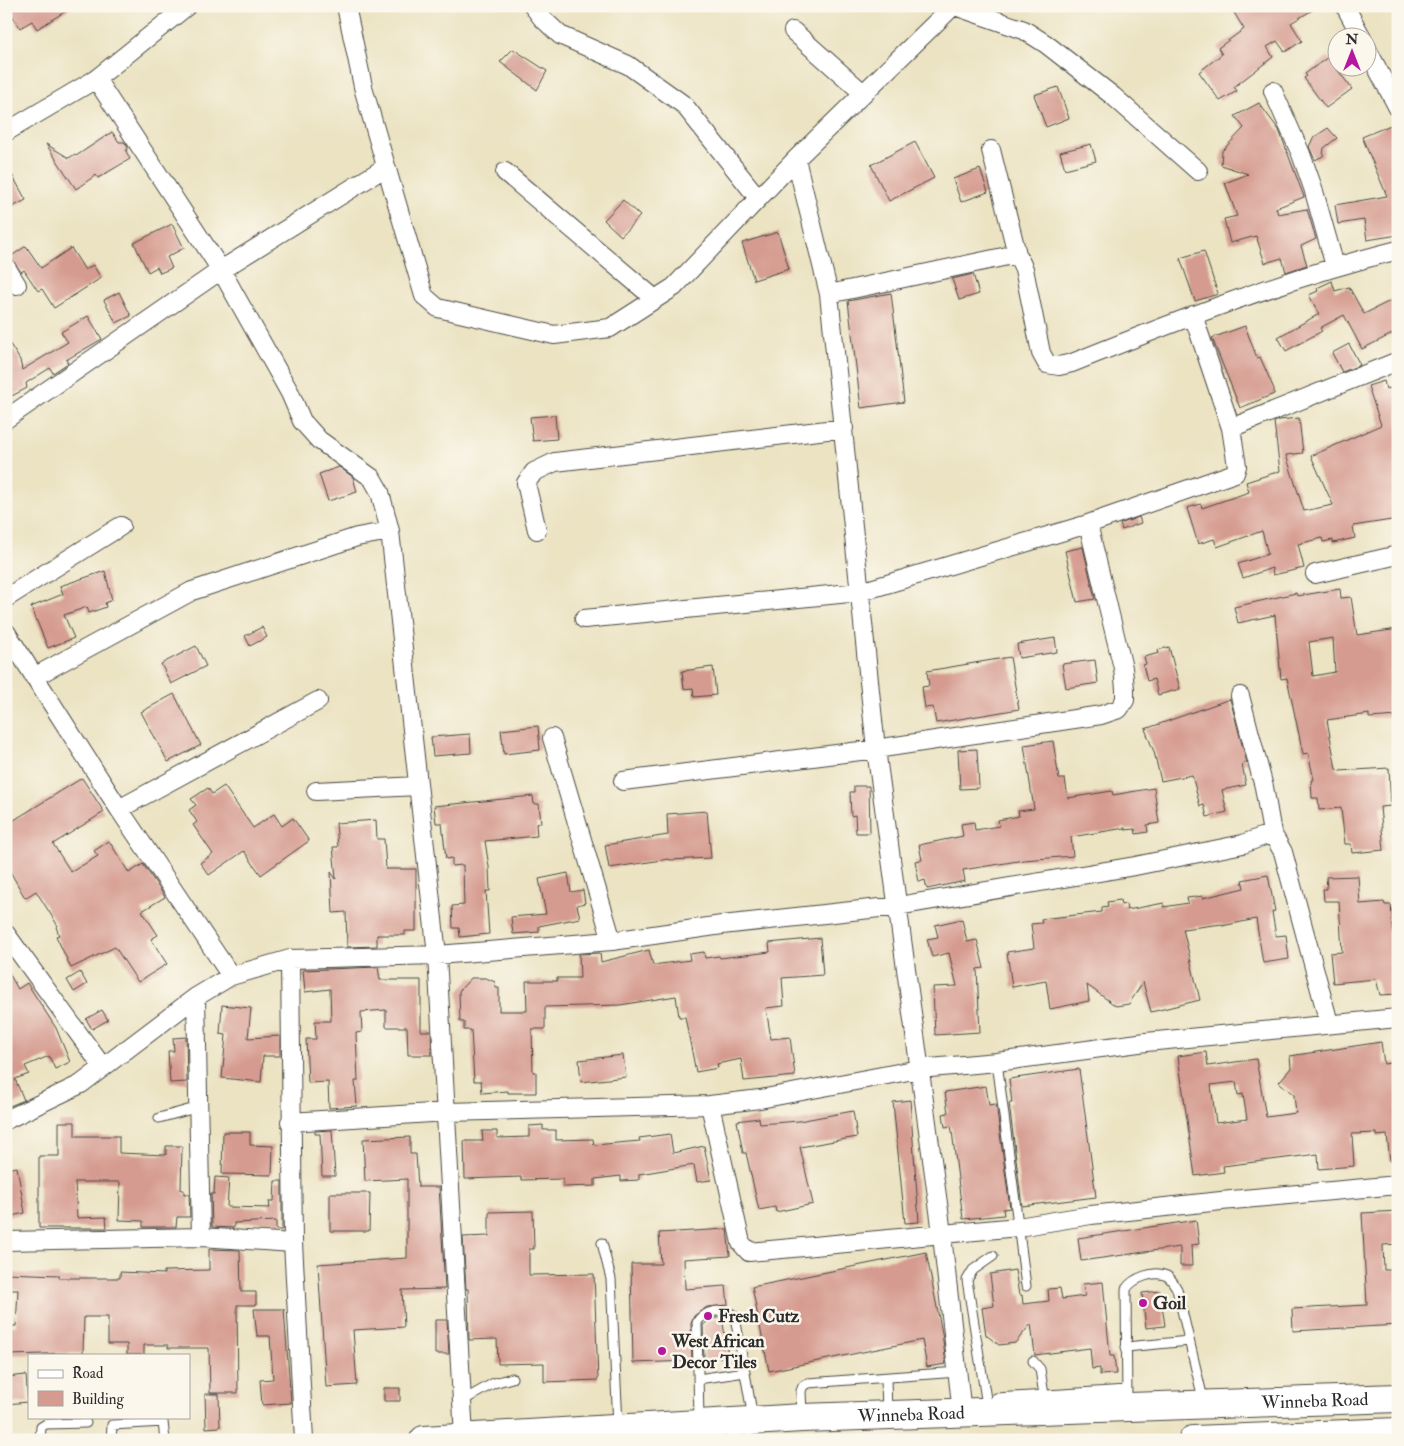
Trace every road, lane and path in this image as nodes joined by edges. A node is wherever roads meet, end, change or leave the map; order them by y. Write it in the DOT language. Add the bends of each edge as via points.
graph roads {
  1 [pos="187,6"];
  2 [pos="346,6"];
  3 [pos="533,6"];
  4 [pos="954,6"];
  5 [pos="1345,6"];
  6 [pos="1357,28"];
  7 [pos="793,31"];
  8 [pos="1376,65"];
  9 [pos="96,80"];
  10 [pos="1273,91"];
  11 [pos="863,93"];
  12 [pos="1398,108"];
  13 [pos="6,132"];
  14 [pos="991,150"];
  15 [pos="796,160"];
  16 [pos="386,167"];
  17 [pos="1198,171"];
  18 [pos="505,172"];
  19 [pos="758,198"];
  20 [pos="1398,250"];
  21 [pos="1017,254"];
  22 [pos="1335,266"];
  23 [pos="6,267"];
  24 [pos="221,270"];
  25 [pos="17,285"];
  26 [pos="829,294"];
  27 [pos="655,299"];
  28 [pos="1193,315"];
  29 [pos="1398,362"];
  30 [pos="6,419"];
  31 [pos="844,428"];
  32 [pos="1231,428"];
  33 [pos="1088,524"];
  34 [pos="121,526"];
  35 [pos="537,530"];
  36 [pos="390,531"];
  37 [pos="1398,556"];
  38 [pos="1315,574"];
  39 [pos="860,592"];
  40 [pos="6,598"];
  41 [pos="584,619"];
  42 [pos="6,632"];
  43 [pos="34,677"];
  44 [pos="1240,696"];
  45 [pos="318,701"];
  46 [pos="552,738"];
  47 [pos="876,749"];
  48 [pos="623,781"];
  49 [pos="418,786"];
  50 [pos="316,791"];
  51 [pos="119,809"];
  52 [pos="1272,833"];
  53 [pos="898,906"];
  54 [pos="7,938"];
  55 [pos="612,941"];
  56 [pos="436,955"];
  57 [pos="290,959"];
  58 [pos="231,976"];
  59 [pos="196,997"];
  60 [pos="1398,1018"];
  61 [pos="1329,1023"];
  62 [pos="997,1062"];
  63 [pos="102,1066"];
  64 [pos="919,1069"];
  65 [pos="710,1105"];
  66 [pos="199,1107"];
  67 [pos="447,1112"];
  68 [pos="159,1118"];
  69 [pos="6,1120"];
  70 [pos="290,1122"];
  71 [pos="1398,1185"];
  72 [pos="1018,1227"];
  73 [pos="941,1234"];
  74 [pos="201,1237"];
  75 [pos="6,1241"];
  76 [pos="602,1242"];
  77 [pos="293,1243"];
  78 [pos="993,1256"];
  79 [pos="968,1280"];
  80 [pos="948,1281"];
  81 [pos="1026,1286"];
  82 [pos="1189,1341"];
  83 [pos="1126,1347"];
  84 [pos="1033,1361"];
  85 [pos="745,1372"];
  86 [pos="958,1372"];
  87 [pos="512,1378"];
  88 [pos="698,1379"];
  89 [pos="886,1379"];
  90 [pos="1044,1395"];
  91 [pos="1398,1398"];
  92 [pos="1127,1399"];
  93 [pos="462,1401"];
  94 [pos="1344,1401"];
  95 [pos="971,1402"];
  96 [pos="1213,1405"];
  97 [pos="888,1416"];
  98 [pos="802,1418"];
  99 [pos="754,1421"];
  100 [pos="86,1423"];
  101 [pos="699,1423"];
  102 [pos="618,1428"];
  103 [pos="1398,1432"];
  104 [pos="464,1437"];
  105 [pos="1323,1437"];
  106 [pos="40,1440"];
  107 [pos="110,1440"];
  108 [pos="165,1440"];
  109 [pos="304,1440"];
  110 [pos="424,1440"];
  111 [pos="1183,1440"];
  112 [pos="1193,1440"];
  1 -- 9 [label="street"];
  2 -- 16 [label="street" via="364,91"];
  3 -- 19 [label="street" via="560,35 628,65 684,105"];
  4 -- 11 [label="street"];
  4 -- 17 [label="street" via="1024,30 1046,44 1113,96"];
  5 -- 6 [label="street"];
  7 -- 11 [label="street"];
  8 -- 12 [label="street"];
  9 -- 13 [label="street"];
  9 -- 24 [label="street"];
  10 -- 22 [label="street" via="1310,180"];
  11 -- 15 [label="street"];
  14 -- 21 [label="street"];
  15 -- 19 [label="street"];
  15 -- 26 [label="street"];
  16 -- 24 [label="street"];
  16 -- 27 [label="street" via="417,278 424,296 438,308 554,335 610,328"];
  18 -- 27 [label="street"];
  19 -- 27 [label="street" via="674,287"];
  20 -- 22 [label="street"];
  21 -- 26 [label="street"];
  21 -- 28 [label="street" via="1024,269 1041,353 1047,364 1072,363"];
  22 -- 28 [label="street"];
  23 -- 25 [label="street"];
  24 -- 30 [label="street"];
  24 -- 36 [label="street" via="302,421 319,440 372,478 380,492"];
  26 -- 31 [label="street"];
  28 -- 32 [label="street"];
  29 -- 32 [label="street"];
  31 -- 35 [label="street" via="555,462 534,472 526,483"];
  31 -- 39 [label="street"];
  32 -- 33 [label="street" via="1237,466 1235,474"];
  33 -- 39 [label="street"];
  33 -- 47 [label="street" via="1122,668 1125,700 1119,709 1101,715"];
  34 -- 40 [label="street"];
  36 -- 43 [label="street" via="357,536 192,592"];
  36 -- 49 [label="street"];
  37 -- 38 [label="street"];
  39 -- 41 [label="street"];
  39 -- 47 [label="street"];
  42 -- 43 [label="street"];
  43 -- 51 [label="street"];
  44 -- 52 [label="street"];
  45 -- 51 [label="street"];
  46 -- 55 [label="street"];
  47 -- 48 [label="street"];
  47 -- 53 [label="street"];
  49 -- 50 [label="street"];
  49 -- 56 [label="street"];
  51 -- 58 [label="street"];
  52 -- 53 [label="street" via="1243,844 1136,866"];
  52 -- 61 [label="street" via="1282,852"];
  53 -- 55 [label="street" via="722,925"];
  53 -- 64 [label="street"];
  54 -- 63 [label="street"];
  55 -- 56 [label="street"];
  56 -- 57 [label="street"];
  56 -- 67 [label="street"];
  57 -- 58 [label="street"];
  57 -- 70 [label="street"];
  58 -- 59 [label="street"];
  59 -- 63 [label="street"];
  59 -- 66 [label="street"];
  60 -- 61 [label="street"];
  61 -- 62 [label="street"];
  62 -- 64 [label="street"];
  62 -- 72 [label="lane"];
  63 -- 69 [label="street" via="81,1084"];
  64 -- 65 [label="street" via="760,1099"];
  64 -- 73 [label="street"];
  65 -- 67 [label="street"];
  65 -- 73 [label="street" via="741,1243 749,1252"];
  66 -- 68 [label="lane"];
  66 -- 74 [label="street"];
  67 -- 70 [label="street"];
  67 -- 93 [label="street"];
  70 -- 77 [label="street"];
  71 -- 72 [label="street" via="1091,1215"];
  72 -- 73 [label="street"];
  72 -- 81 [label="lane"];
  73 -- 80 [label="street"];
  74 -- 75 [label="street"];
  74 -- 77 [label="street"];
  76 -- 102 [label="lane" via="611,1279"];
  77 -- 109 [label="street"];
  78 -- 79 [label="lane" via="973,1270"];
  79 -- 80 [label="lane"];
  79 -- 95 [label="lane"];
  80 -- 86 [label="street"];
  82 -- 83 [label="lane"];
  82 -- 83 [label="lane" via="1172,1280 1165,1275 1141,1277 1131,1281 1126,1289"];
  82 -- 96 [label="lane"];
  83 -- 92 [label="lane"];
  84 -- 90 [label="lane" via="1040,1369"];
  85 -- 88 [label="lane"];
  85 -- 88 [label="lane" via="735,1317 726,1311 704,1314 697,1323"];
  85 -- 99 [label="lane"];
  86 -- 89 [label="lane"];
  86 -- 95 [label="street"];
  87 -- 93 [label="lane" via="494,1383"];
  88 -- 101 [label="lane"];
  89 -- 97 [label="lane"];
  89 -- 98 [label="lane" via="808,1383 801,1391"];
  90 -- 92 [label="lane"];
  90 -- 95 [label="lane"];
  91 -- 94 [label="highway, Winneba Road"];
  92 -- 95 [label="highway, Winneba Road"];
  92 -- 96 [label="highway, Winneba Road"];
  93 -- 104 [label="street"];
  94 -- 96 [label="highway, Winneba Road"];
  94 -- 105 [label="highway" via="1327,1414"];
  95 -- 97 [label="highway, Winneba Road"];
  96 -- 111 [label="highway" via="1211,1423"];
  97 -- 98 [label="highway, Winneba Road"];
  98 -- 99 [label="highway, Winneba Road"];
  99 -- 101 [label="highway, Winneba Road"];
  100 -- 106 [label="lane" via="46,1424 41,1427"];
  101 -- 102 [label="highway, Winneba Road"];
  102 -- 104 [label="highway, Winneba Road"];
  103 -- 105 [label="highway, Winneba Road"];
  104 -- 110 [label="highway, Winneba Road"];
  105 -- 112 [label="highway, Winneba Road"];
  107 -- 108 [label="lane" via="112,1425 162,1422"];
}
